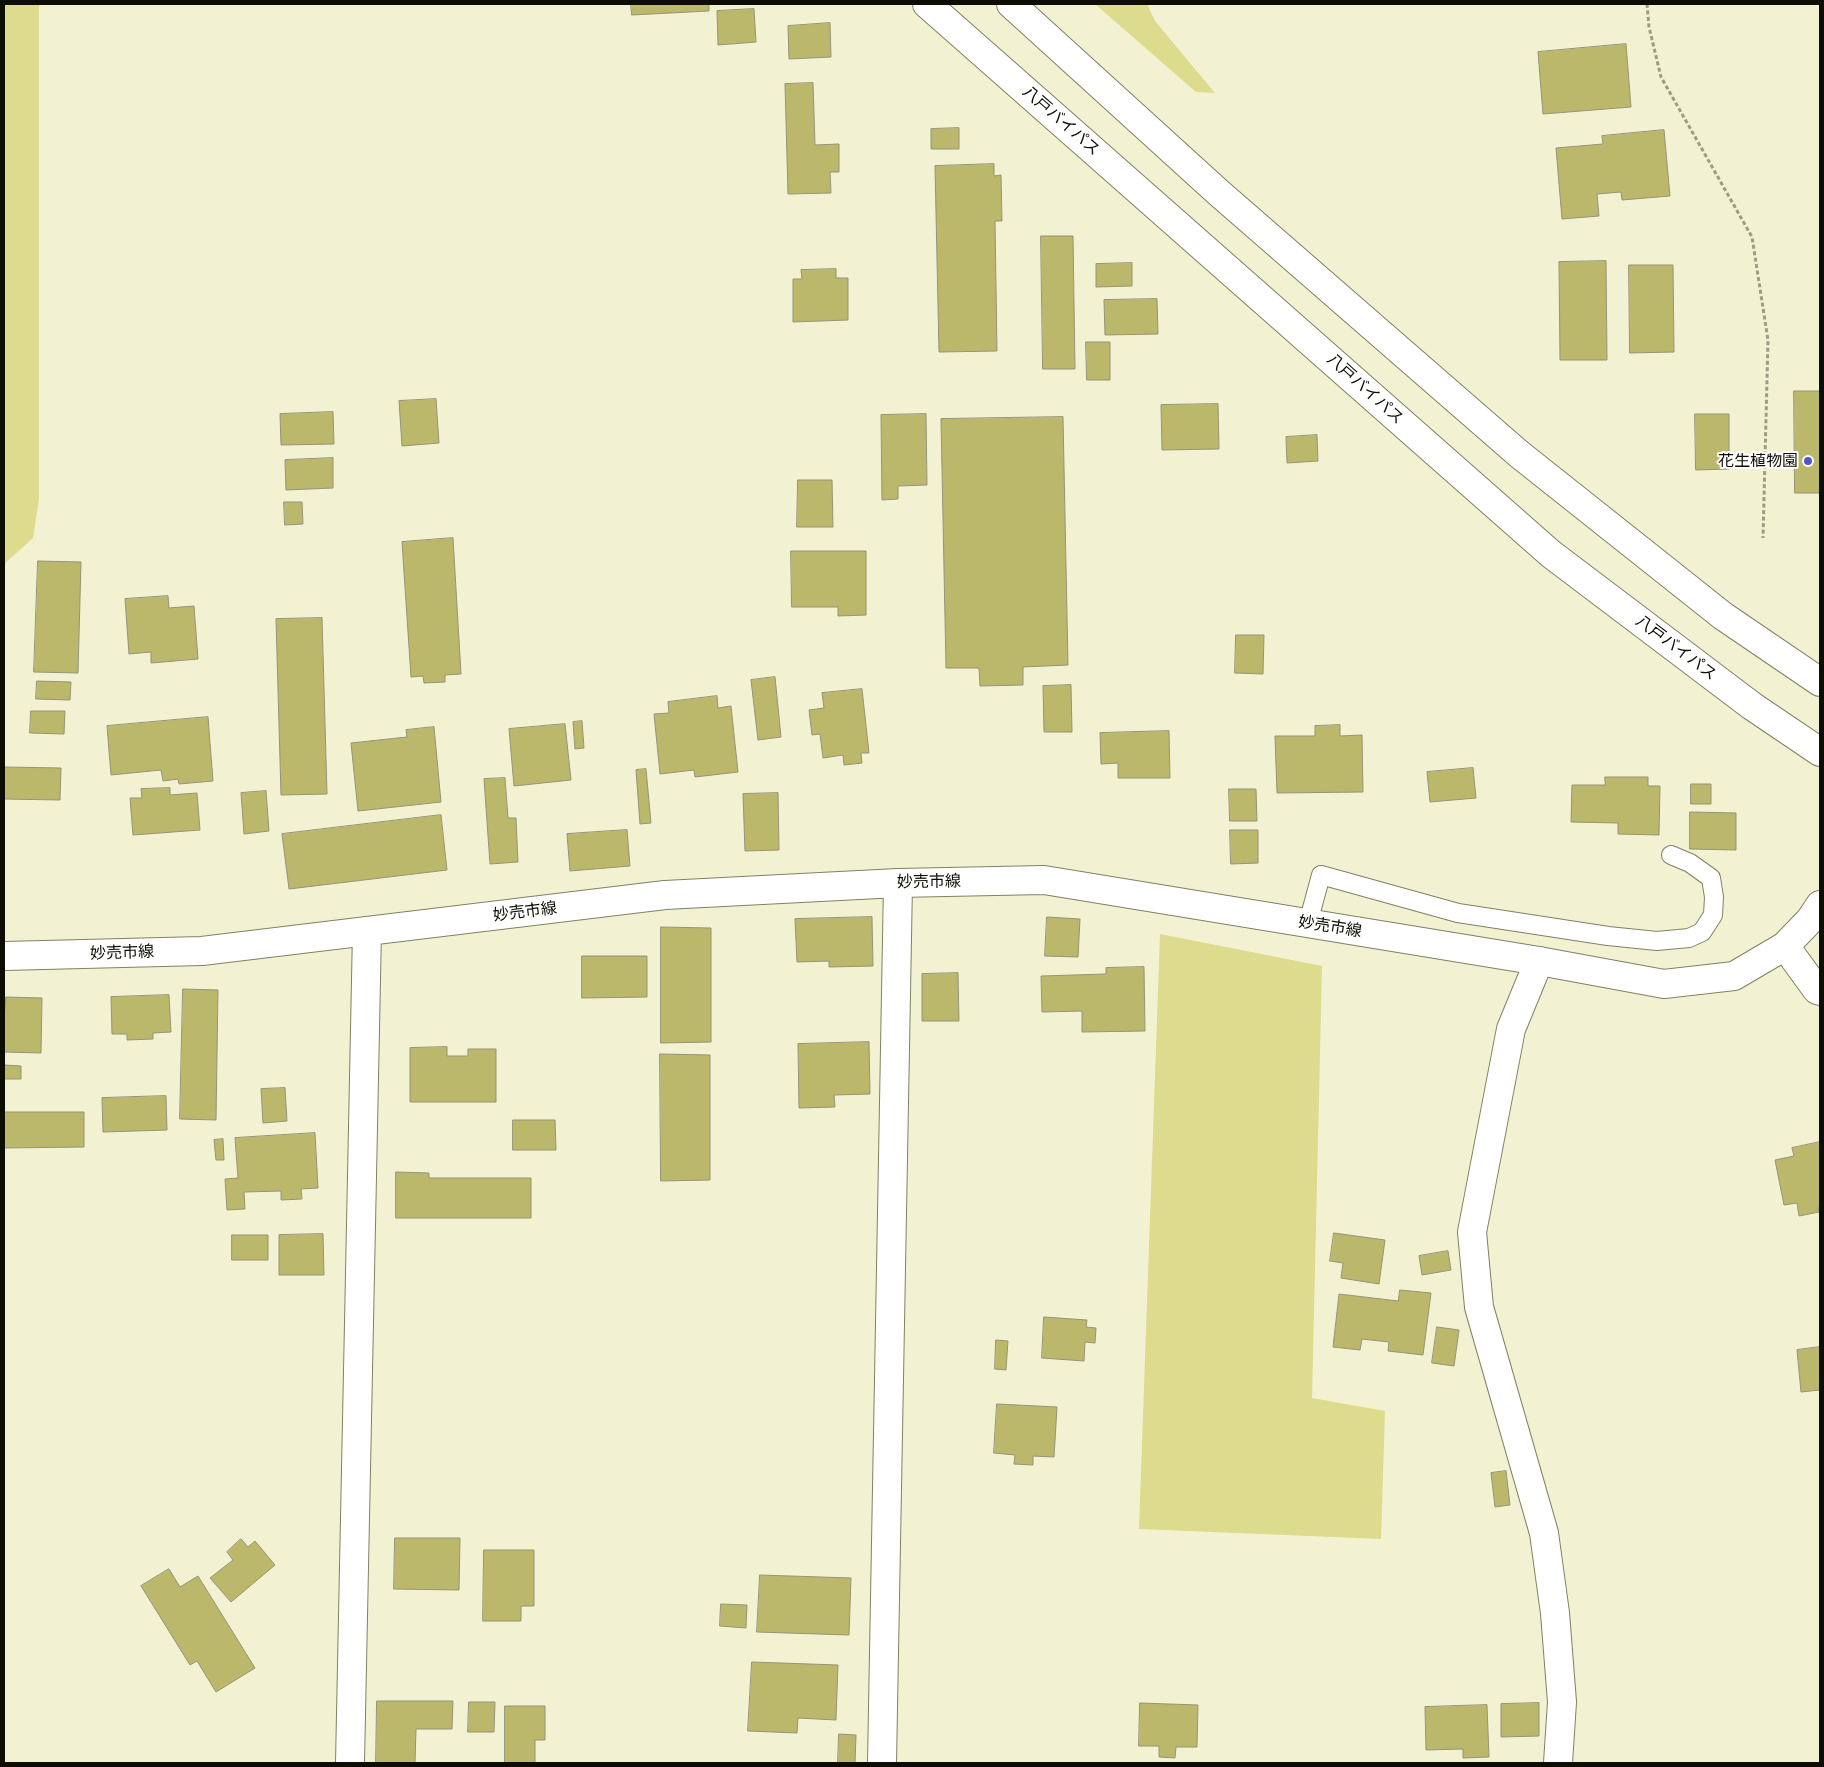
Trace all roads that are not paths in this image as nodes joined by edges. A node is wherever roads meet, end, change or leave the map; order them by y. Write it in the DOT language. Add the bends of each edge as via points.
graph roads {
  1 [pos="926,4"];
  2 [pos="1011,4"];
  3 [pos="1820,682"];
  4 [pos="1820,752"];
  5 [pos="1671,855"];
  6 [pos="898,882"];
  7 [pos="1820,905"];
  8 [pos="1308,923"];
  9 [pos="367,931"];
  10 [pos="1785,946"];
  11 [pos="4,956"];
  12 [pos="1539,961"];
  13 [pos="1820,991"];
  14 [pos="350,1763"];
  15 [pos="882,1763"];
  16 [pos="1558,1763"];
  1 -- 4 [label="main road, 八戸バイパス" via="1551,554 1752,706"];
  2 -- 3 [label="main road" via="1219,193 1518,454 1723,616"];
  5 -- 8 [label="lane" via="1690,862 1711,878 1713,915 1702,932 1689,938 1658,941 1608,936 1458,913 1321,875"];
  6 -- 8 [label="main road, 妙売市線" via="1044,880"];
  6 -- 9 [label="main road, 妙売市線" via="665,895"];
  6 -- 15 [label="main road"];
  7 -- 10 [label="main road, 妙売市線"];
  8 -- 12 [label="main road, 妙売市線"];
  9 -- 11 [label="main road, 妙売市線" via="202,951"];
  9 -- 14 [label="main road"];
  10 -- 12 [label="main road, 妙売市線" via="1734,976 1664,984"];
  10 -- 13 [label="main road"];
  12 -- 16 [label="main road" via="1511,1029 1472,1232 1479,1307 1544,1533 1562,1702"];
}
